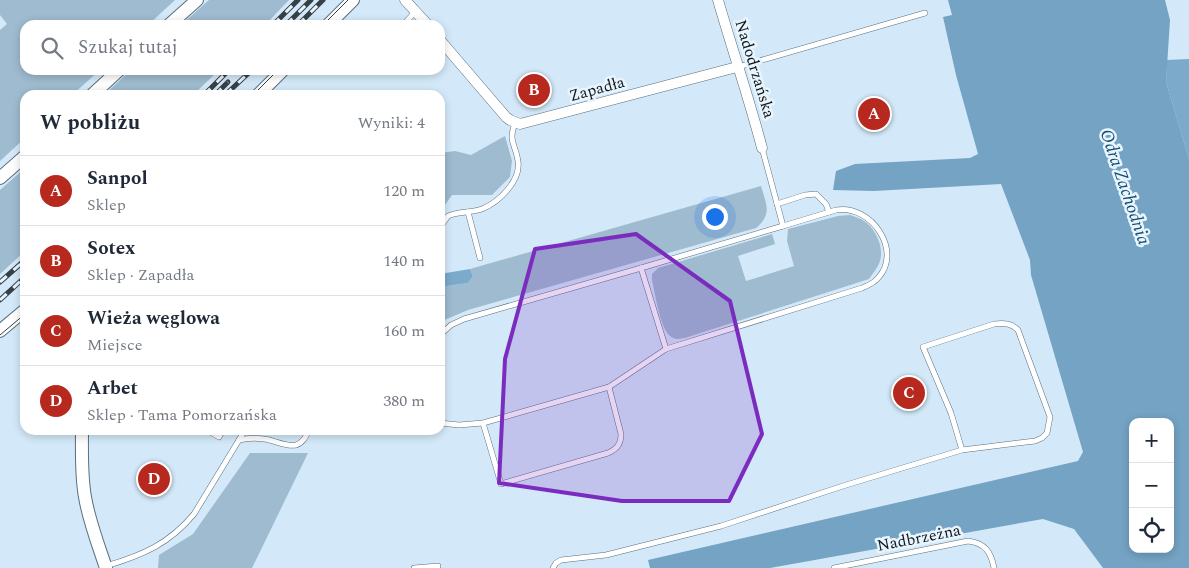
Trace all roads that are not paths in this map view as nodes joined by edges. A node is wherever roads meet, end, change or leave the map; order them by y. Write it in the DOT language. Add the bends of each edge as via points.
graph roads {
  1 [pos="197,0"];
  2 [pos="352,0"];
  3 [pos="406,0"];
  4 [pos="718,0"];
  5 [pos="416,11"];
  6 [pos="925,13"];
  7 [pos="175,20"];
  8 [pos="333,20"];
  9 [pos="408,20"];
  10 [pos="424,20"];
  11 [pos="445,46"];
  12 [pos="738,67"];
  13 [pos="114,75"];
  14 [pos="278,75"];
  15 [pos="98,90"];
  16 [pos="263,90"];
  17 [pos="516,123"];
  18 [pos="762,148"];
  19 [pos="20,160"];
  20 [pos="0,178"];
  21 [pos="777,204"];
  22 [pos="468,212"];
  23 [pos="829,212"];
  24 [pos="445,220"];
  25 [pos="783,226"];
  26 [pos="480,258"];
  27 [pos="641,268"];
  28 [pos="20,314"];
  29 [pos="445,330"];
  30 [pos="0,331"];
  31 [pos="666,349"];
  32 [pos="609,387"];
  33 [pos="483,423"];
  34 [pos="445,424"];
  35 [pos="82,435"];
  36 [pos="242,435"];
  37 [pos="307,435"];
  38 [pos="239,440"];
  39 [pos="962,450"];
  40 [pos="438,566"];
  41 [pos="106,567"];
  42 [pos="414,568"];
  43 [pos="553,568"];
  44 [pos="834,568"];
  45 [pos="994,568"];
  1 -- 7 [label="street"];
  2 -- 8 [label="street"];
  3 -- 5 [label="street"];
  4 -- 12 [label="street, Nadodrzańska"];
  5 -- 9 [label="lane"];
  5 -- 10 [label="street"];
  6 -- 12 [label="lane"];
  11 -- 17 [label="street" via="506,117"];
  12 -- 17 [label="street, Zapadła" via="526,124"];
  12 -- 18 [label="street, Nadodrzańska"];
  13 -- 15 [label="street"];
  14 -- 16 [label="street"];
  17 -- 22 [label="lane" via="511,136 518,162 512,184 494,202"];
  18 -- 21 [label="lane"];
  19 -- 20 [label="street"];
  21 -- 23 [label="lane" via="816,194"];
  21 -- 25 [label="lane"];
  22 -- 24 [label="lane" via="448,216"];
  22 -- 26 [label="lane"];
  23 -- 25 [label="lane"];
  23 -- 31 [label="lane" via="851,210 875,224 886,252 883,271 878,278 862,288"];
  25 -- 27 [label="lane"];
  27 -- 29 [label="lane" via="464,319"];
  27 -- 31 [label="lane"];
  28 -- 30 [label="street"];
  31 -- 32 [label="lane"];
  32 -- 33 [label="lane"];
  32 -- 33 [label="lane" via="621,434 621,442 615,450 501,484"];
  33 -- 34 [label="lane"];
  35 -- 41 [label="street" via="84,496"];
  36 -- 38 [label="lane"];
  37 -- 38 [label="lane" via="297,444 289,445 264,439"];
  38 -- 41 [label="lane" via="185,525 152,549"];
  39 -- 39 [label="lane" via="924,347 994,324 1013,325 1018,330 1048,409 1047,434 1035,441"];
  39 -- 43 [label="lane" via="721,526 606,555 561,560"];
  40 -- 42 [label="lane"];
  44 -- 45 [label="lane, Nadbrzeżna" via="968,541 986,547"];
}
